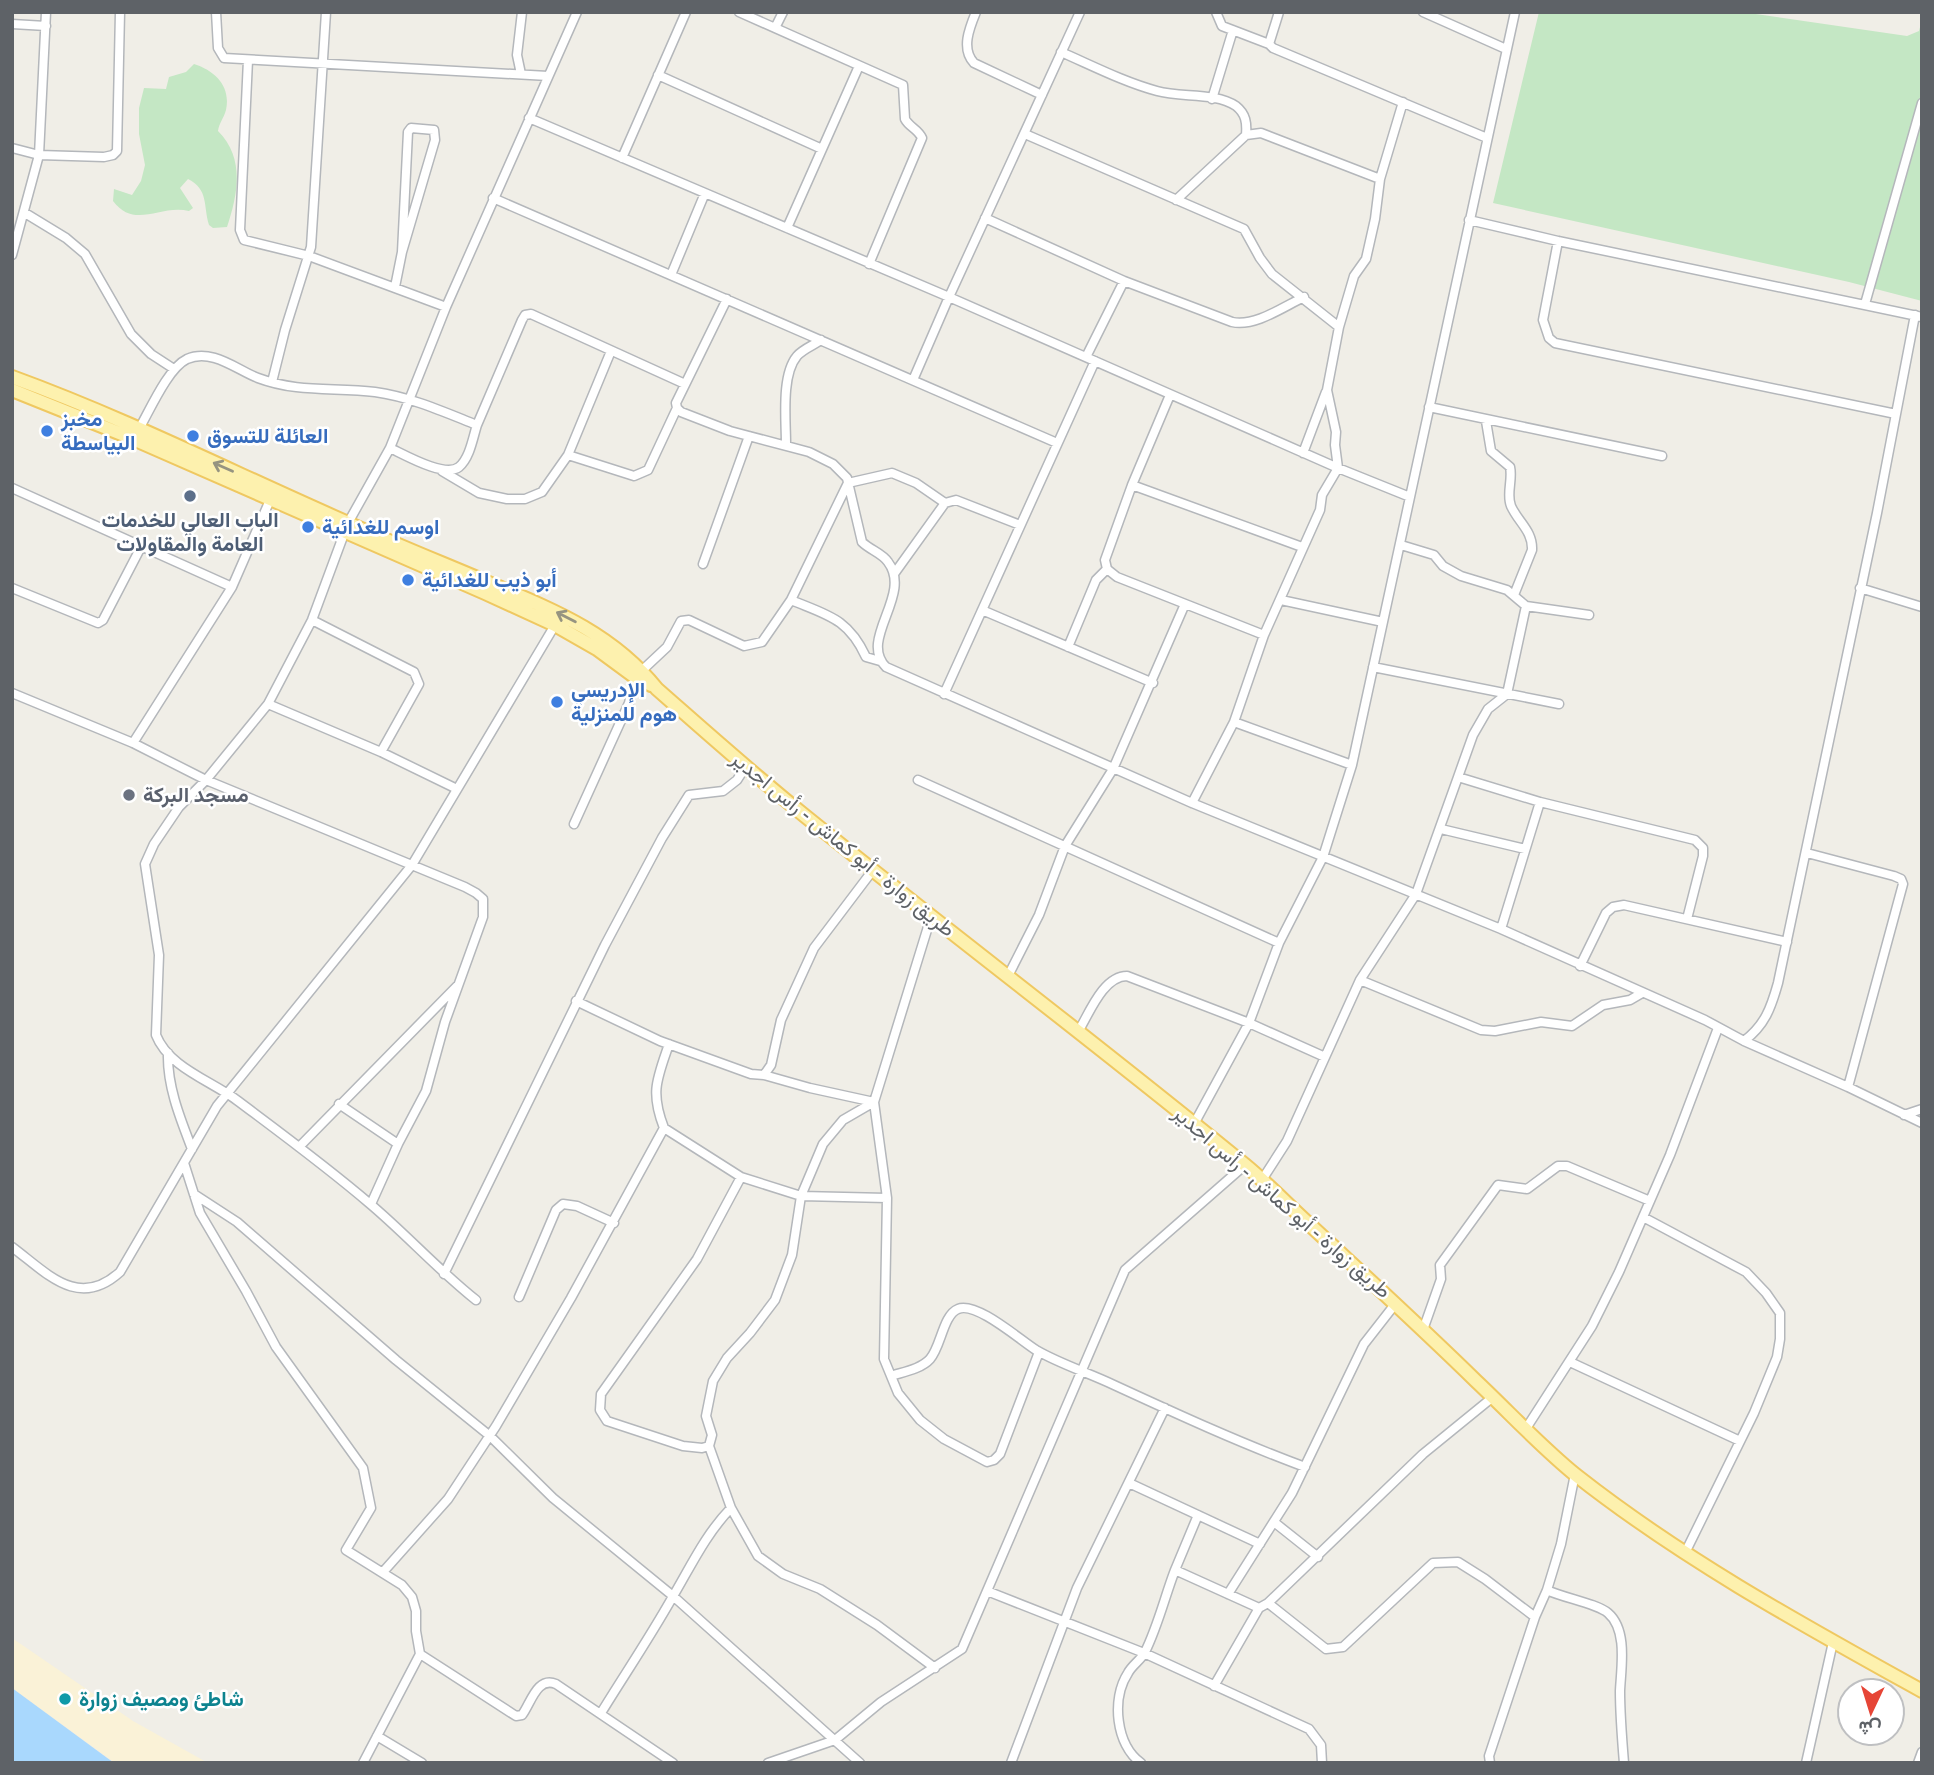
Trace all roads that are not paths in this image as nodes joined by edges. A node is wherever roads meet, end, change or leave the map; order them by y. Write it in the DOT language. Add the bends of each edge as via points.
graph roads {
  1 [pos="47,12"];
  2 [pos="120,12"];
  3 [pos="216,12"];
  4 [pos="326,12"];
  5 [pos="522,12"];
  6 [pos="577,12"];
  7 [pos="686,12"];
  8 [pos="740,12"];
  9 [pos="783,12"];
  10 [pos="1080,12"];
  11 [pos="1216,12"];
  12 [pos="1279,12"];
  13 [pos="1423,12"];
  14 [pos="1515,12"];
  15 [pos="974,13"];
  16 [pos="12,24"];
  17 [pos="46,26"];
  18 [pos="775,29"];
  19 [pos="1233,30"];
  20 [pos="1269,44"];
  21 [pos="1506,49"];
  22 [pos="1061,52"];
  23 [pos="248,60"];
  24 [pos="323,65"];
  25 [pos="859,66"];
  26 [pos="521,74"];
  27 [pos="658,75"];
  28 [pos="548,76"];
  29 [pos="1042,95"];
  30 [pos="1212,99"];
  31 [pos="1403,102"];
  32 [pos="1922,103"];
  33 [pos="529,118"];
  34 [pos="1025,134"];
  35 [pos="1246,135"];
  36 [pos="1487,138"];
  37 [pos="12,148"];
  38 [pos="822,149"];
  39 [pos="39,155"];
  40 [pos="622,158"];
  41 [pos="1380,178"];
  42 [pos="705,193"];
  43 [pos="493,198"];
  44 [pos="1177,200"];
  45 [pos="25,213"];
  46 [pos="985,218"];
  47 [pos="1469,220"];
  48 [pos="787,228"];
  49 [pos="15,236"];
  50 [pos="1558,241"];
  51 [pos="402,252"];
  52 [pos="12,254"];
  53 [pos="309,256"];
  54 [pos="869,264"];
  55 [pos="671,275"];
  56 [pos="1124,281"];
  57 [pos="395,286"];
  58 [pos="948,297"];
  59 [pos="1304,297"];
  60 [pos="727,299"];
  61 [pos="1865,304"];
  62 [pos="446,307"];
  63 [pos="1918,316"];
  64 [pos="1339,327"];
  65 [pos="821,340"];
  66 [pos="611,351"];
  67 [pos="1086,357"];
  68 [pos="1095,361"];
  69 [pos="173,369"];
  70 [pos="12,377"];
  71 [pos="913,380"];
  72 [pos="272,382"];
  73 [pos="685,384"];
  74 [pos="12,390"];
  75 [pos="1327,390"];
  76 [pos="1170,395"];
  77 [pos="411,399"];
  78 [pos="1429,407"];
  79 [pos="677,408"];
  80 [pos="1896,414"];
  81 [pos="1486,421"];
  82 [pos="477,425"];
  83 [pos="139,429"];
  84 [pos="749,436"];
  85 [pos="1057,443"];
  86 [pos="786,444"];
  87 [pos="390,448"];
  88 [pos="1303,453"];
  89 [pos="568,455"];
  90 [pos="1662,456"];
  91 [pos="1338,468"];
  92 [pos="442,471"];
  93 [pos="848,483"];
  94 [pos="1132,485"];
  95 [pos="12,488"];
  96 [pos="1410,497"];
  97 [pos="270,500"];
  98 [pos="945,503"];
  99 [pos="1020,525"];
  100 [pos="346,528"];
  101 [pos="1401,545"];
  102 [pos="141,547"];
  103 [pos="1302,547"];
  104 [pos="703,564"];
  105 [pos="1107,569"];
  106 [pos="894,574"];
  107 [pos="232,587"];
  108 [pos="12,588"];
  109 [pos="1860,588"];
  110 [pos="1514,595"];
  111 [pos="791,600"];
  112 [pos="1281,600"];
  113 [pos="1185,604"];
  114 [pos="1527,606"];
  115 [pos="1922,607"];
  116 [pos="982,610"];
  117 [pos="1590,615"];
  118 [pos="312,620"];
  119 [pos="1383,622"];
  120 [pos="555,625"];
  121 [pos="1264,635"];
  122 [pos="601,643"];
  123 [pos="1068,647"];
  124 [pos="880,661"];
  125 [pos="1373,667"];
  126 [pos="638,673"];
  127 [pos="1153,683"];
  128 [pos="12,693"];
  129 [pos="944,694"];
  130 [pos="1507,694"];
  131 [pos="268,704"];
  132 [pos="1559,704"];
  133 [pos="1234,722"];
  134 [pos="133,743"];
  135 [pos="382,752"];
  136 [pos="1352,765"];
  137 [pos="746,766"];
  138 [pos="1113,769"];
  139 [pos="1458,777"];
  140 [pos="206,780"];
  141 [pos="918,780"];
  142 [pos="457,789"];
  143 [pos="1540,802"];
  144 [pos="1192,803"];
  145 [pos="574,824"];
  146 [pos="1441,829"];
  147 [pos="1066,846"];
  148 [pos="1525,849"];
  149 [pos="1807,853"];
  150 [pos="1323,857"];
  151 [pos="412,865"];
  152 [pos="873,870"];
  153 [pos="1416,894"];
  154 [pos="931,917"];
  155 [pos="1687,919"];
  156 [pos="1501,929"];
  157 [pos="1787,942"];
  158 [pos="1279,943"];
  159 [pos="1580,966"];
  160 [pos="1008,976"];
  161 [pos="1360,980"];
  162 [pos="460,984"];
  163 [pos="1642,993"];
  164 [pos="576,1001"];
  165 [pos="1249,1023"];
  166 [pos="1718,1028"];
  167 [pos="1078,1032"];
  168 [pos="1744,1041"];
  169 [pos="668,1044"];
  170 [pos="168,1054"];
  171 [pos="1325,1058"];
  172 [pos="764,1075"];
  173 [pos="1848,1087"];
  174 [pos="228,1093"];
  175 [pos="874,1102"];
  176 [pos="339,1104"];
  177 [pos="1922,1110"];
  178 [pos="1904,1115"];
  179 [pos="1194,1124"];
  180 [pos="1922,1124"];
  181 [pos="664,1128"];
  182 [pos="398,1144"];
  183 [pos="299,1147"];
  184 [pos="192,1149"];
  185 [pos="184,1163"];
  186 [pos="1245,1165"];
  187 [pos="741,1177"];
  188 [pos="1262,1180"];
  189 [pos="194,1194"];
  190 [pos="801,1196"];
  191 [pos="887,1198"];
  192 [pos="1650,1201"];
  193 [pos="371,1204"];
  194 [pos="1643,1217"];
  195 [pos="614,1223"];
  196 [pos="12,1247"];
  197 [pos="444,1274"];
  198 [pos="519,1297"];
  199 [pos="476,1300"];
  200 [pos="1396,1303"];
  201 [pos="1423,1330"];
  202 [pos="1039,1352"];
  203 [pos="1570,1362"];
  204 [pos="1082,1370"];
  205 [pos="891,1376"];
  206 [pos="1493,1397"];
  207 [pos="1165,1409"];
  208 [pos="1525,1430"];
  209 [pos="490,1436"];
  210 [pos="1740,1441"];
  211 [pos="709,1446"];
  212 [pos="1305,1467"];
  213 [pos="1575,1474"];
  214 [pos="1129,1483"];
  215 [pos="731,1508"];
  216 [pos="1198,1515"];
  217 [pos="1274,1522"];
  218 [pos="1261,1544"];
  219 [pos="1685,1553"];
  220 [pos="1318,1557"];
  221 [pos="1175,1570"];
  222 [pos="383,1572"];
  223 [pos="1546,1590"];
  224 [pos="987,1591"];
  225 [pos="1228,1594"];
  226 [pos="673,1596"];
  227 [pos="1268,1603"];
  228 [pos="1259,1608"];
  229 [pos="1535,1617"];
  230 [pos="1064,1622"];
  231 [pos="1833,1642"];
  232 [pos="1144,1653"];
  233 [pos="419,1654"];
  234 [pos="934,1668"];
  235 [pos="1214,1686"];
  236 [pos="1922,1690"];
  237 [pos="601,1713"];
  238 [pos="377,1735"];
  239 [pos="835,1740"];
  240 [pos="1922,1752"];
  241 [pos="363,1763"];
  242 [pos="422,1763"];
  243 [pos="673,1763"];
  244 [pos="768,1763"];
  245 [pos="860,1763"];
  246 [pos="1011,1763"];
  247 [pos="1141,1763"];
  248 [pos="1322,1763"];
  249 [pos="1490,1763"];
  250 [pos="1623,1763"];
  251 [pos="1805,1763"];
  252 [pos="1918,1763"];
  1 -- 17 [label="street"];
  2 -- 39 [label="street" via="117,151 104,157"];
  3 -- 23 [label="street" via="219,53 223,58"];
  4 -- 24 [label="street"];
  5 -- 26 [label="street" via="517,55"];
  6 -- 28 [label="street"];
  7 -- 27 [label="street"];
  8 -- 18 [label="street"];
  9 -- 18 [label="street"];
  10 -- 22 [label="street"];
  11 -- 19 [label="street" via="1222,26"];
  12 -- 20 [label="street"];
  13 -- 21 [label="street"];
  14 -- 21 [label="street"];
  15 -- 29 [label="street" via="968,56"];
  16 -- 17 [label="street"];
  17 -- 39 [label="street"];
  18 -- 25 [label="street"];
  19 -- 20 [label="street"];
  19 -- 30 [label="street"];
  20 -- 31 [label="street"];
  21 -- 36 [label="street"];
  22 -- 29 [label="street"];
  22 -- 30 [label="street" via="1156,91"];
  23 -- 24 [label="street"];
  23 -- 53 [label="street" via="241,236"];
  24 -- 26 [label="street"];
  24 -- 53 [label="street"];
  25 -- 38 [label="street"];
  25 -- 54 [label="street" via="903,85 905,119 922,138"];
  26 -- 28 [label="street"];
  27 -- 38 [label="street"];
  27 -- 40 [label="street"];
  28 -- 33 [label="street"];
  29 -- 34 [label="street"];
  30 -- 35 [label="street" via="1235,105 1243,113"];
  31 -- 36 [label="street"];
  31 -- 41 [label="street"];
  32 -- 61 [label="street"];
  33 -- 40 [label="street"];
  33 -- 43 [label="street"];
  34 -- 44 [label="street"];
  34 -- 46 [label="street"];
  35 -- 41 [label="street" via="1261,133"];
  35 -- 44 [label="street"];
  36 -- 47 [label="street"];
  37 -- 39 [label="street"];
  38 -- 48 [label="street"];
  39 -- 45 [label="street"];
  40 -- 42 [label="street"];
  41 -- 64 [label="street" via="1366,259 1354,276"];
  42 -- 48 [label="street"];
  42 -- 55 [label="street"];
  43 -- 55 [label="street"];
  43 -- 62 [label="street"];
  44 -- 59 [label="street" via="1244,229 1272,274"];
  45 -- 49 [label="street"];
  45 -- 69 [label="street" via="85,254 131,334"];
  46 -- 56 [label="street"];
  46 -- 58 [label="street"];
  47 -- 50 [label="street"];
  47 -- 78 [label="street"];
  48 -- 54 [label="street"];
  49 -- 52 [label="street"];
  50 -- 61 [label="street"];
  50 -- 80 [label="street" via="1543,320 1555,343"];
  51 -- 51 [label="street" via="408,132 411,128 434,130 435,140"];
  51 -- 57 [label="street"];
  53 -- 57 [label="street"];
  53 -- 72 [label="street"];
  54 -- 58 [label="street"];
  55 -- 60 [label="street"];
  56 -- 59 [label="street" via="1241,324"];
  56 -- 67 [label="street"];
  57 -- 62 [label="street"];
  58 -- 67 [label="street"];
  58 -- 71 [label="street"];
  59 -- 64 [label="street"];
  60 -- 65 [label="street"];
  60 -- 73 [label="street"];
  61 -- 63 [label="street"];
  62 -- 77 [label="street"];
  63 -- 80 [label="street"];
  64 -- 75 [label="street"];
  65 -- 71 [label="street"];
  65 -- 86 [label="street" via="797,355 789,373"];
  66 -- 73 [label="street"];
  66 -- 82 [label="street" via="536,315 526,315"];
  66 -- 89 [label="street"];
  67 -- 68 [label="street"];
  68 -- 76 [label="street"];
  68 -- 85 [label="street"];
  69 -- 72 [label="street" via="188,358 209,357"];
  69 -- 83 [label="street"];
  70 -- 83 [label="main road"];
  71 -- 85 [label="street"];
  72 -- 77 [label="street" via="299,389 373,392"];
  73 -- 79 [label="street"];
  74 -- 97 [label="main road"];
  75 -- 88 [label="street"];
  75 -- 91 [label="street"];
  76 -- 88 [label="street"];
  76 -- 94 [label="street"];
  77 -- 82 [label="street"];
  77 -- 87 [label="street"];
  78 -- 81 [label="street"];
  78 -- 96 [label="street"];
  79 -- 84 [label="street"];
  79 -- 89 [label="street" via="648,470 635,476"];
  80 -- 109 [label="street"];
  81 -- 90 [label="street"];
  81 -- 110 [label="street" via="1491,451 1510,467 1510,505 1532,543"];
  82 -- 92 [label="street" via="460,466"];
  100 -- 83 [label="main road, one-way"];
  84 -- 86 [label="street"];
  84 -- 104 [label="street"];
  85 -- 99 [label="street"];
  86 -- 93 [label="street" via="832,464"];
  87 -- 92 [label="street"];
  87 -- 100 [label="street"];
  88 -- 91 [label="street"];
  89 -- 92 [label="street" via="542,492 525,499 479,493"];
  91 -- 96 [label="street"];
  91 -- 103 [label="street"];
  93 -- 98 [label="street" via="892,473"];
  93 -- 106 [label="street" via="862,542 888,562"];
  93 -- 111 [label="street"];
  94 -- 103 [label="street"];
  94 -- 105 [label="street" via="1105,559"];
  95 -- 102 [label="street"];
  96 -- 101 [label="street"];
  97 -- 100 [label="main road"];
  97 -- 107 [label="street"];
  98 -- 99 [label="street" via="956,500"];
  98 -- 106 [label="street"];
  99 -- 116 [label="street"];
  100 -- 118 [label="street"];
  100 -- 120 [label="main road"];
  122 -- 100 [label="main road, one-way" via="553,610"];
  101 -- 110 [label="street" via="1434,555 1453,573"];
  101 -- 119 [label="street"];
  102 -- 107 [label="street"];
  102 -- 108 [label="street" via="98,622"];
  103 -- 112 [label="street"];
  105 -- 113 [label="street"];
  105 -- 123 [label="street" via="1096,580"];
  106 -- 124 [label="street" via="894,596 876,650"];
  107 -- 134 [label="street"];
  109 -- 115 [label="street"];
  109 -- 149 [label="street"];
  110 -- 114 [label="street"];
  111 -- 124 [label="street" via="839,620 858,640 866,657"];
  111 -- 126 [label="street" via="762,642 744,646 689,620 681,621 667,647"];
  112 -- 119 [label="street"];
  112 -- 121 [label="street"];
  113 -- 121 [label="street"];
  113 -- 127 [label="street"];
  114 -- 117 [label="street"];
  114 -- 130 [label="street"];
  116 -- 123 [label="street"];
  116 -- 129 [label="street"];
  118 -- 131 [label="street"];
  118 -- 135 [label="street" via="418,678 419,684"];
  119 -- 125 [label="street"];
  120 -- 122 [label="main road"];
  120 -- 142 [label="street"];
  121 -- 133 [label="street"];
  122 -- 126 [label="main road, طريق زوارة - أبو كماش - رأس اجدير"];
  123 -- 127 [label="street"];
  124 -- 129 [label="street"];
  125 -- 130 [label="street"];
  125 -- 136 [label="street"];
  126 -- 137 [label="main road, طريق زوارة - أبو كماش - رأس اجدير"];
  126 -- 145 [label="street"];
  127 -- 138 [label="street"];
  128 -- 134 [label="street"];
  129 -- 138 [label="street"];
  130 -- 132 [label="street"];
  130 -- 139 [label="street" via="1488,709 1476,729"];
  131 -- 135 [label="street"];
  131 -- 140 [label="street"];
  133 -- 136 [label="street"];
  133 -- 144 [label="street"];
  134 -- 140 [label="street"];
  135 -- 142 [label="street"];
  136 -- 150 [label="street"];
  137 -- 152 [label="main road, طريق زوارة - أبو كماش - رأس اجدير"];
  137 -- 164 [label="street" via="723,791 689,796"];
  138 -- 144 [label="street"];
  138 -- 147 [label="street"];
  139 -- 143 [label="street"];
  139 -- 146 [label="street"];
  140 -- 151 [label="street"];
  140 -- 170 [label="street" via="180,807 145,864 159,956 156,1035"];
  141 -- 147 [label="street"];
  142 -- 151 [label="street"];
  143 -- 148 [label="street"];
  143 -- 155 [label="street" via="1695,840 1703,848 1703,856"];
  144 -- 150 [label="street"];
  146 -- 148 [label="street"];
  146 -- 153 [label="street"];
  147 -- 158 [label="street"];
  147 -- 160 [label="street"];
  148 -- 156 [label="street"];
  149 -- 157 [label="street"];
  149 -- 173 [label="street" via="1901,879 1903,884"];
  150 -- 153 [label="street"];
  150 -- 158 [label="street"];
  151 -- 162 [label="street" via="483,899 483,917"];
  151 -- 174 [label="street"];
  152 -- 154 [label="main road, طريق زوارة - أبو كماش - رأس اجدير"];
  152 -- 172 [label="street" via="814,948"];
  153 -- 156 [label="street"];
  153 -- 161 [label="street"];
  154 -- 160 [label="main road, طريق زوارة - أبو كماش - رأس اجدير"];
  154 -- 175 [label="street"];
  155 -- 157 [label="street"];
  155 -- 159 [label="street" via="1613,906"];
  156 -- 159 [label="street"];
  157 -- 168 [label="street" via="1770,1013"];
  158 -- 165 [label="street"];
  159 -- 163 [label="street"];
  160 -- 167 [label="main road, طريق زوارة - أبو كماش - رأس اجدير"];
  161 -- 163 [label="street" via="1481,1030 1495,1031 1541,1021 1572,1026 1603,1005"];
  161 -- 171 [label="street"];
  162 -- 176 [label="street"];
  162 -- 182 [label="street" via="426,1091"];
  163 -- 166 [label="street"];
  164 -- 169 [label="street"];
  164 -- 197 [label="street"];
  165 -- 167 [label="street" via="1118,976"];
  165 -- 171 [label="street"];
  165 -- 179 [label="street"];
  166 -- 168 [label="street"];
  166 -- 192 [label="street"];
  167 -- 179 [label="main road, طريق زوارة - أبو كماش - رأس اجدير"];
  168 -- 173 [label="street"];
  169 -- 172 [label="street"];
  169 -- 181 [label="street" via="655,1086"];
  170 -- 174 [label="street"];
  170 -- 184 [label="street" via="176,1104"];
  171 -- 188 [label="street" via="1287,1141"];
  172 -- 175 [label="street"];
  173 -- 178 [label="street"];
  174 -- 183 [label="street"];
  174 -- 184 [label="street"];
  175 -- 190 [label="street" via="842,1119 823,1144"];
  175 -- 191 [label="street"];
  176 -- 182 [label="street"];
  176 -- 183 [label="street"];
  177 -- 178 [label="street"];
  178 -- 180 [label="street"];
  179 -- 186 [label="main road, طريق زوارة - أبو كماش - رأس اجدير"];
  181 -- 187 [label="street"];
  181 -- 195 [label="street"];
  182 -- 193 [label="street"];
  183 -- 193 [label="street"];
  184 -- 185 [label="street"];
  185 -- 189 [label="street"];
  185 -- 196 [label="street" via="120,1272 109,1282 95,1288 69,1287"];
  186 -- 188 [label="main road, طريق زوارة - أبو كماش - رأس اجدير"];
  186 -- 204 [label="street" via="1125,1270"];
  187 -- 190 [label="street"];
  187 -- 211 [label="street" via="697,1259 601,1394 600,1410 607,1421 683,1446"];
  188 -- 200 [label="main road, طريق زوارة - أبو كماش - رأس اجدير"];
  189 -- 209 [label="street" via="237,1222"];
  189 -- 222 [label="street" via="200,1213 276,1347 363,1468 371,1508 346,1550"];
  190 -- 191 [label="street"];
  190 -- 211 [label="street" via="792,1255 775,1300 713,1381 706,1416 712,1435"];
  191 -- 205 [label="street" via="884,1359"];
  192 -- 194 [label="street"];
  192 -- 201 [label="street" via="1567,1166 1558,1166 1527,1189 1498,1185 1440,1265 1441,1279"];
  193 -- 197 [label="street"];
  194 -- 203 [label="street"];
  194 -- 210 [label="street" via="1746,1272 1780,1313 1777,1357"];
  195 -- 198 [label="street" via="564,1203 556,1210"];
  195 -- 209 [label="street"];
  197 -- 199 [label="street"];
  200 -- 201 [label="main road, طريق زوارة - أبو كماش - رأس اجدير"];
  200 -- 212 [label="street" via="1364,1344"];
  201 -- 206 [label="main road, طريق زوارة - أبو كماش - رأس اجدير"];
  202 -- 204 [label="street"];
  202 -- 205 [label="street" via="979,1312 957,1309 929,1360"];
  202 -- 205 [label="street" via="994,1461 987,1462 944,1439 920,1420 898,1393"];
  203 -- 208 [label="street"];
  203 -- 210 [label="street"];
  204 -- 207 [label="street"];
  204 -- 224 [label="street"];
  206 -- 208 [label="main road, طريق زوارة - أبو كماش - رأس اجدير"];
  206 -- 220 [label="street" via="1423,1454"];
  207 -- 212 [label="street"];
  207 -- 214 [label="street"];
  208 -- 213 [label="main road, طريق زوارة - أبو كماش - رأس اجدير"];
  209 -- 222 [label="street" via="448,1499"];
  209 -- 226 [label="street" via="553,1498"];
  210 -- 219 [label="street"];
  211 -- 215 [label="street"];
  212 -- 217 [label="street"];
  213 -- 219 [label="main road, طريق زوارة - أبو كماش - رأس اجدير"];
  213 -- 223 [label="street" via="1561,1545"];
  214 -- 216 [label="street"];
  214 -- 230 [label="street"];
  215 -- 226 [label="street" via="690,1562"];
  215 -- 234 [label="street" via="758,1556 877,1625"];
  216 -- 218 [label="street"];
  216 -- 221 [label="street"];
  217 -- 218 [label="street"];
  217 -- 220 [label="street"];
  218 -- 225 [label="street"];
  219 -- 231 [label="main road, طريق زوارة - أبو كماش - رأس اجدير"];
  220 -- 227 [label="street"];
  221 -- 225 [label="street"];
  221 -- 232 [label="street"];
  222 -- 233 [label="street" via="412,1597"];
  223 -- 229 [label="street"];
  223 -- 250 [label="street" via="1605,1610 1613,1618 1622,1655"];
  224 -- 230 [label="street"];
  224 -- 234 [label="street" via="962,1649"];
  225 -- 228 [label="street"];
  226 -- 237 [label="street"];
  226 -- 239 [label="street"];
  227 -- 228 [label="street"];
  227 -- 229 [label="street" via="1326,1649 1334,1650 1343,1647 1433,1563 1458,1562"];
  228 -- 235 [label="street"];
  229 -- 249 [label="street"];
  230 -- 232 [label="street"];
  230 -- 246 [label="street"];
  231 -- 236 [label="main road, طريق زوارة - أبو كماش - رأس اجدير"];
  231 -- 251 [label="street"];
  232 -- 235 [label="street"];
  232 -- 247 [label="street" via="1126,1674 1118,1701 1122,1735 1130,1755"];
  233 -- 237 [label="street" via="516,1716 522,1715 538,1688 550,1681"];
  233 -- 238 [label="street"];
  234 -- 239 [label="street" via="881,1702"];
  235 -- 248 [label="street" via="1309,1729 1321,1745"];
  237 -- 243 [label="street"];
  238 -- 241 [label="street"];
  238 -- 242 [label="street"];
  239 -- 244 [label="street"];
  239 -- 245 [label="street"];
  240 -- 252 [label="street"];
}
